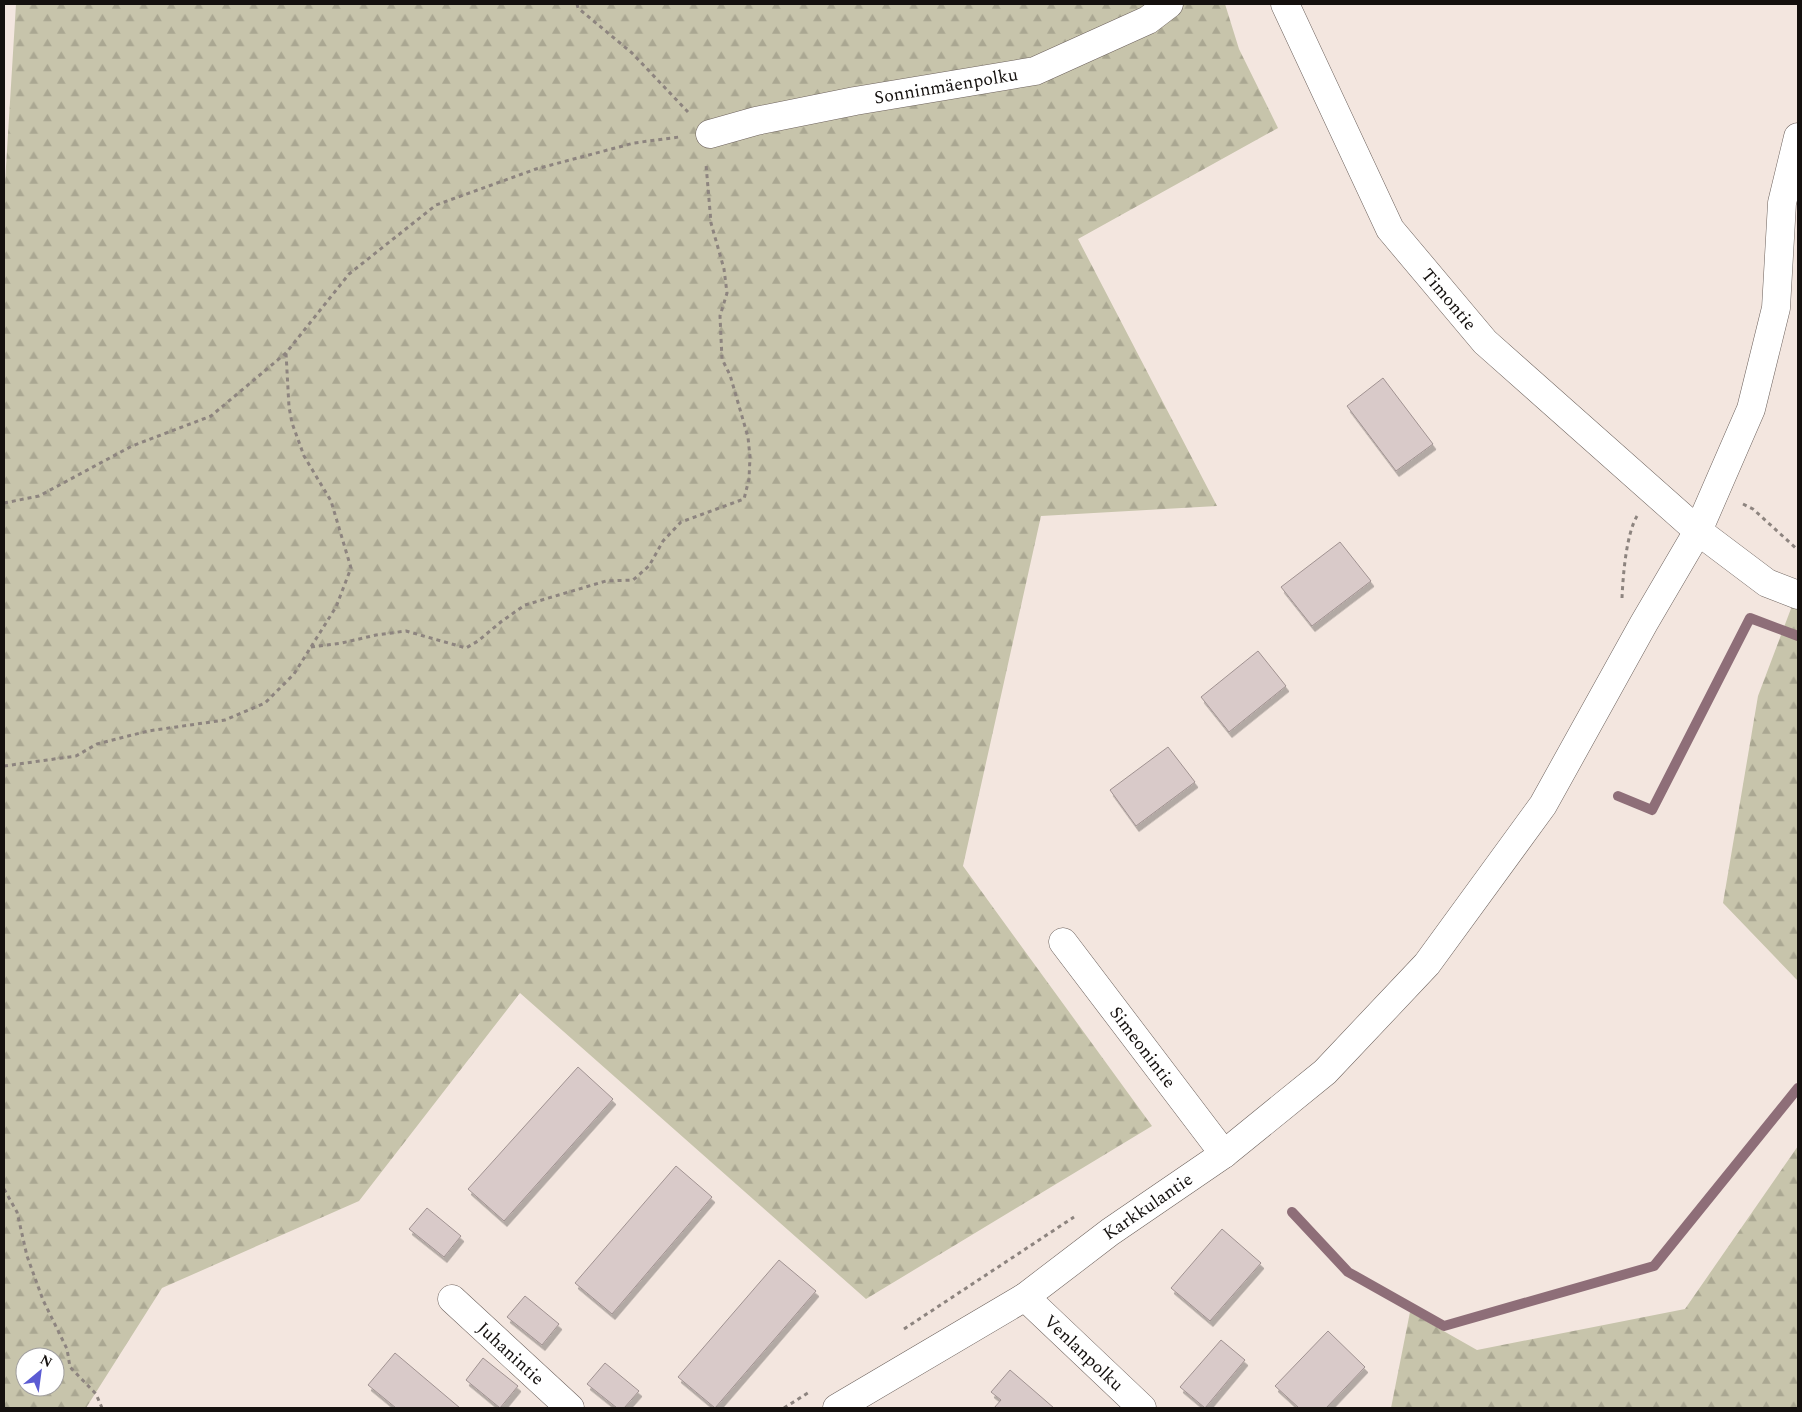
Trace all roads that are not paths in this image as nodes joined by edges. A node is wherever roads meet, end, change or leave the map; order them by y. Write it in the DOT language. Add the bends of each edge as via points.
graph roads {
  1 [pos="1169,4"];
  2 [pos="1285,4"];
  3 [pos="710,134"];
  4 [pos="1798,137"];
  5 [pos="1698,531"];
  6 [pos="1798,595"];
  7 [pos="1063,942"];
  8 [pos="1224,1154"];
  9 [pos="1025,1297"];
  10 [pos="452,1299"];
  11 [pos="570,1408"];
  12 [pos="838,1408"];
  13 [pos="1142,1408"];
  1 -- 3 [label="street, Sonninmäenpolku" via="1148,20 1035,71 855,101"];
  2 -- 5 [label="street, Timontie" via="1390,229 1485,342"];
  4 -- 5 [label="street, Karkkulantie" via="1782,203 1776,308 1751,409"];
  5 -- 6 [label="street, Timontie" via="1767,583"];
  5 -- 8 [label="street, Karkkulantie" via="1544,805 1427,964 1325,1072"];
  7 -- 8 [label="street, Simeonintie"];
  8 -- 9 [label="street, Karkkulantie" via="1110,1232"];
  9 -- 12 [label="street, Karkkulantie"];
  9 -- 13 [label="street, Venlanpolku"];
  10 -- 11 [label="street, Juhanintie"];
}
